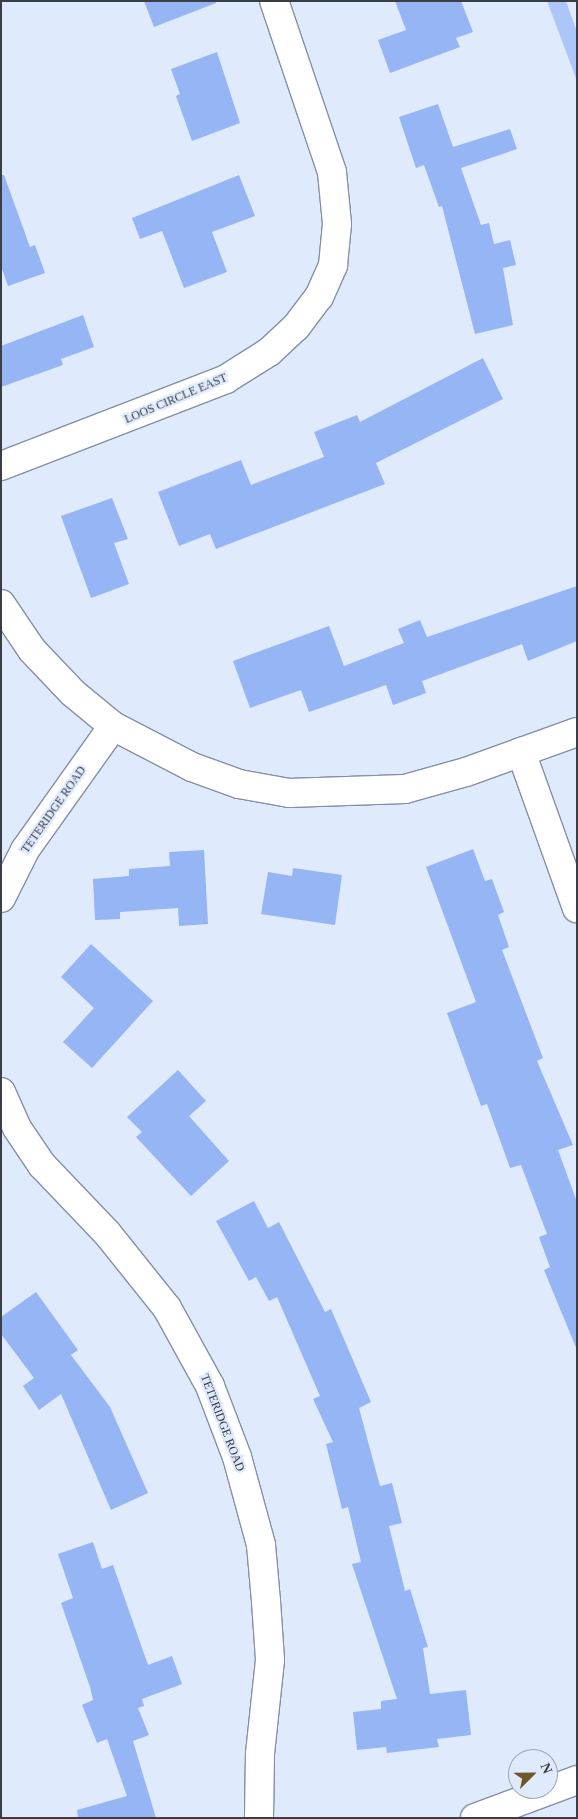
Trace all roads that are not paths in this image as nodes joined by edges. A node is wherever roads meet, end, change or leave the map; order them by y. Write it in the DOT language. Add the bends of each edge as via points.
graph roads {
  1 [pos="274,1"];
  2 [pos="1,466"];
  3 [pos="1,604"];
  4 [pos="113,726"];
  5 [pos="577,732"];
  6 [pos="521,752"];
  7 [pos="1,898"];
  8 [pos="577,908"];
  9 [pos="1,1092"];
  10 [pos="577,1780"];
  11 [pos="259,1818"];
  12 [pos="475,1818"];
  1 -- 2 [label="street, LOOS CIRCLE EAST" via="332,172 337,224 334,257 319,297 296,327 269,352 226,379"];
  3 -- 4 [label="street" via="32,650 73,694"];
  4 -- 6 [label="street" via="192,768 239,784 289,793 404,789"];
  4 -- 7 [label="street, TETERIDGE ROAD" via="25,850"];
  5 -- 6 [label="street"];
  6 -- 8 [label="street"];
  9 -- 11 [label="street, TETERIDGE ROAD" via="18,1128 42,1165 106,1233 167,1308 210,1386 237,1457 260,1545 270,1660 260,1754"];
  10 -- 12 [label="street"];
}
